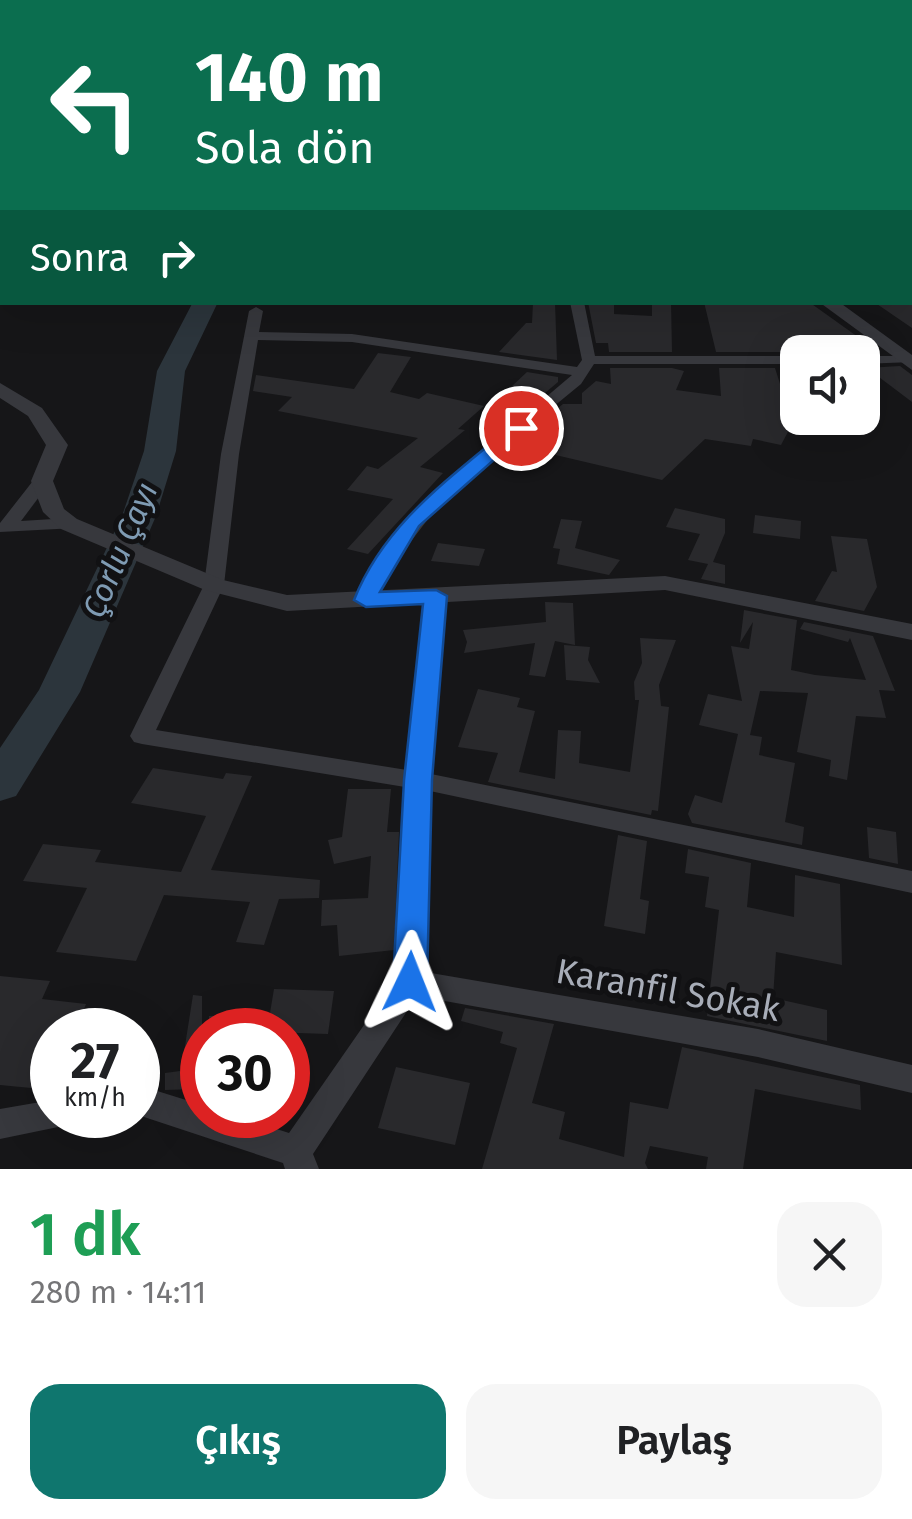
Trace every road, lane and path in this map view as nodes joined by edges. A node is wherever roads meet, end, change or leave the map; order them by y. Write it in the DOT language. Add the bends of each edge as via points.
graph roads {
  1 [pos="577,305"];
  2 [pos="831,305"];
  3 [pos="256,311"];
  4 [pos="254,336"];
  5 [pos="780,361"];
  6 [pos="880,361"];
  7 [pos="909,362"];
  8 [pos="585,366"];
  9 [pos="0,389"];
  10 [pos="42,482"];
  11 [pos="69,524"];
  12 [pos="3,533"];
  13 [pos="214,585"];
  14 [pos="436,596"];
  15 [pos="366,600"];
  16 [pos="912,632"];
  17 [pos="418,780"];
  18 [pos="912,882"];
  19 [pos="410,982"];
  20 [pos="912,1079"];
  21 [pos="160,1108"];
  22 [pos="30,1119"];
  23 [pos="0,1124"];
  24 [pos="299,1160"];
  1 -- 8 [label="street"];
  2 -- 7 [label="street"];
  3 -- 4 [label="street"];
  4 -- 8 [label="street" via="352,338 559,368"];
  4 -- 13 [label="street"];
  5 -- 8 [label="street"];
  6 -- 7 [label="street"];
  8 -- 15 [label="street" via="412,522"];
  9 -- 10 [label="street" via="35,412 56,445"];
  10 -- 11 [label="street" via="54,512"];
  10 -- 12 [label="street"];
  11 -- 12 [label="street"];
  11 -- 13 [label="street"];
  13 -- 15 [label="street" via="287,603"];
  13 -- 17 [label="street" via="142,736"];
  14 -- 15 [label="street"];
  14 -- 16 [label="street" via="665,583"];
  14 -- 17 [label="street"];
  17 -- 18 [label="street"];
  17 -- 19 [label="street"];
  19 -- 20 [label="street, Karanfil Sokak" via="758,1043"];
  19 -- 24 [label="street"];
  21 -- 24 [label="street"];
  22 -- 23 [label="street"];
}
